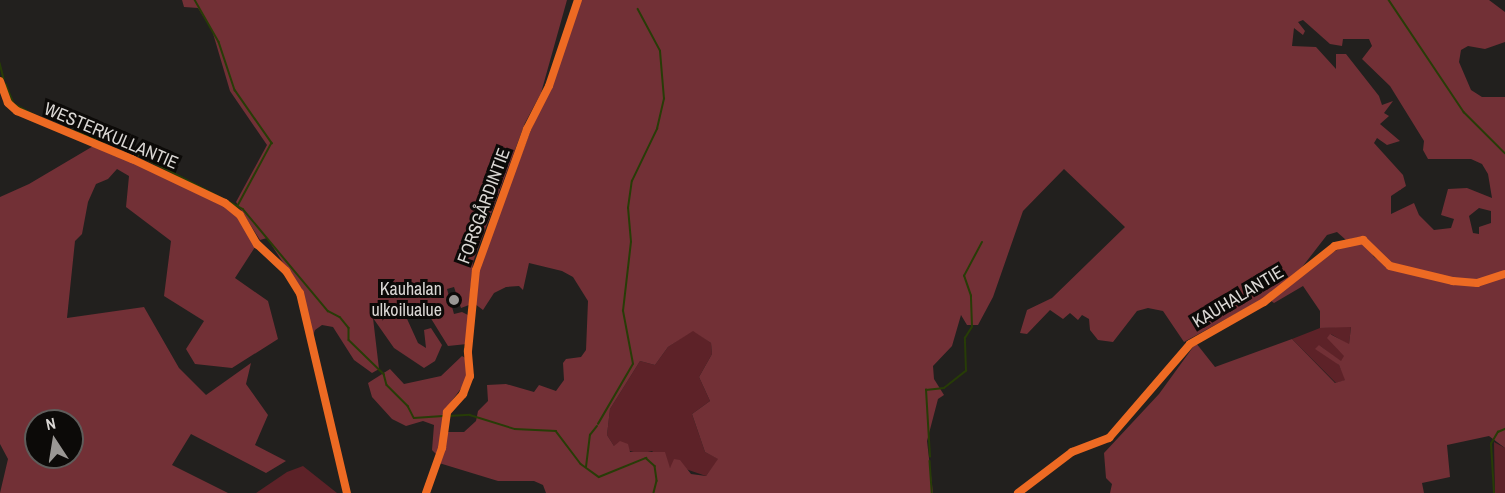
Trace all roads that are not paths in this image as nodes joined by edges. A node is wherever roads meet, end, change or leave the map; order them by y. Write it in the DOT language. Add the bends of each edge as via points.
graph roads {
  1 [pos="578,0"];
  2 [pos="0,81"];
  3 [pos="1505,274"];
  4 [pos="347,493"];
  5 [pos="426,493"];
  6 [pos="1018,493"];
  1 -- 5 [label="street, FORSGÅRDINTIE" via="549,86 527,129 478,262 471,305 470,376 463,394 447,412 440,454"];
  2 -- 4 [label="street, WESTERKULLANTIE" via="8,103 17,111 132,159 225,203 240,215 257,244 286,271 300,293"];
  3 -- 6 [label="street, KAUHALANTIE" via="1477,284 1453,281 1390,266 1364,240 1335,246 1272,296 1190,344 1108,438 1057,461"];
}
